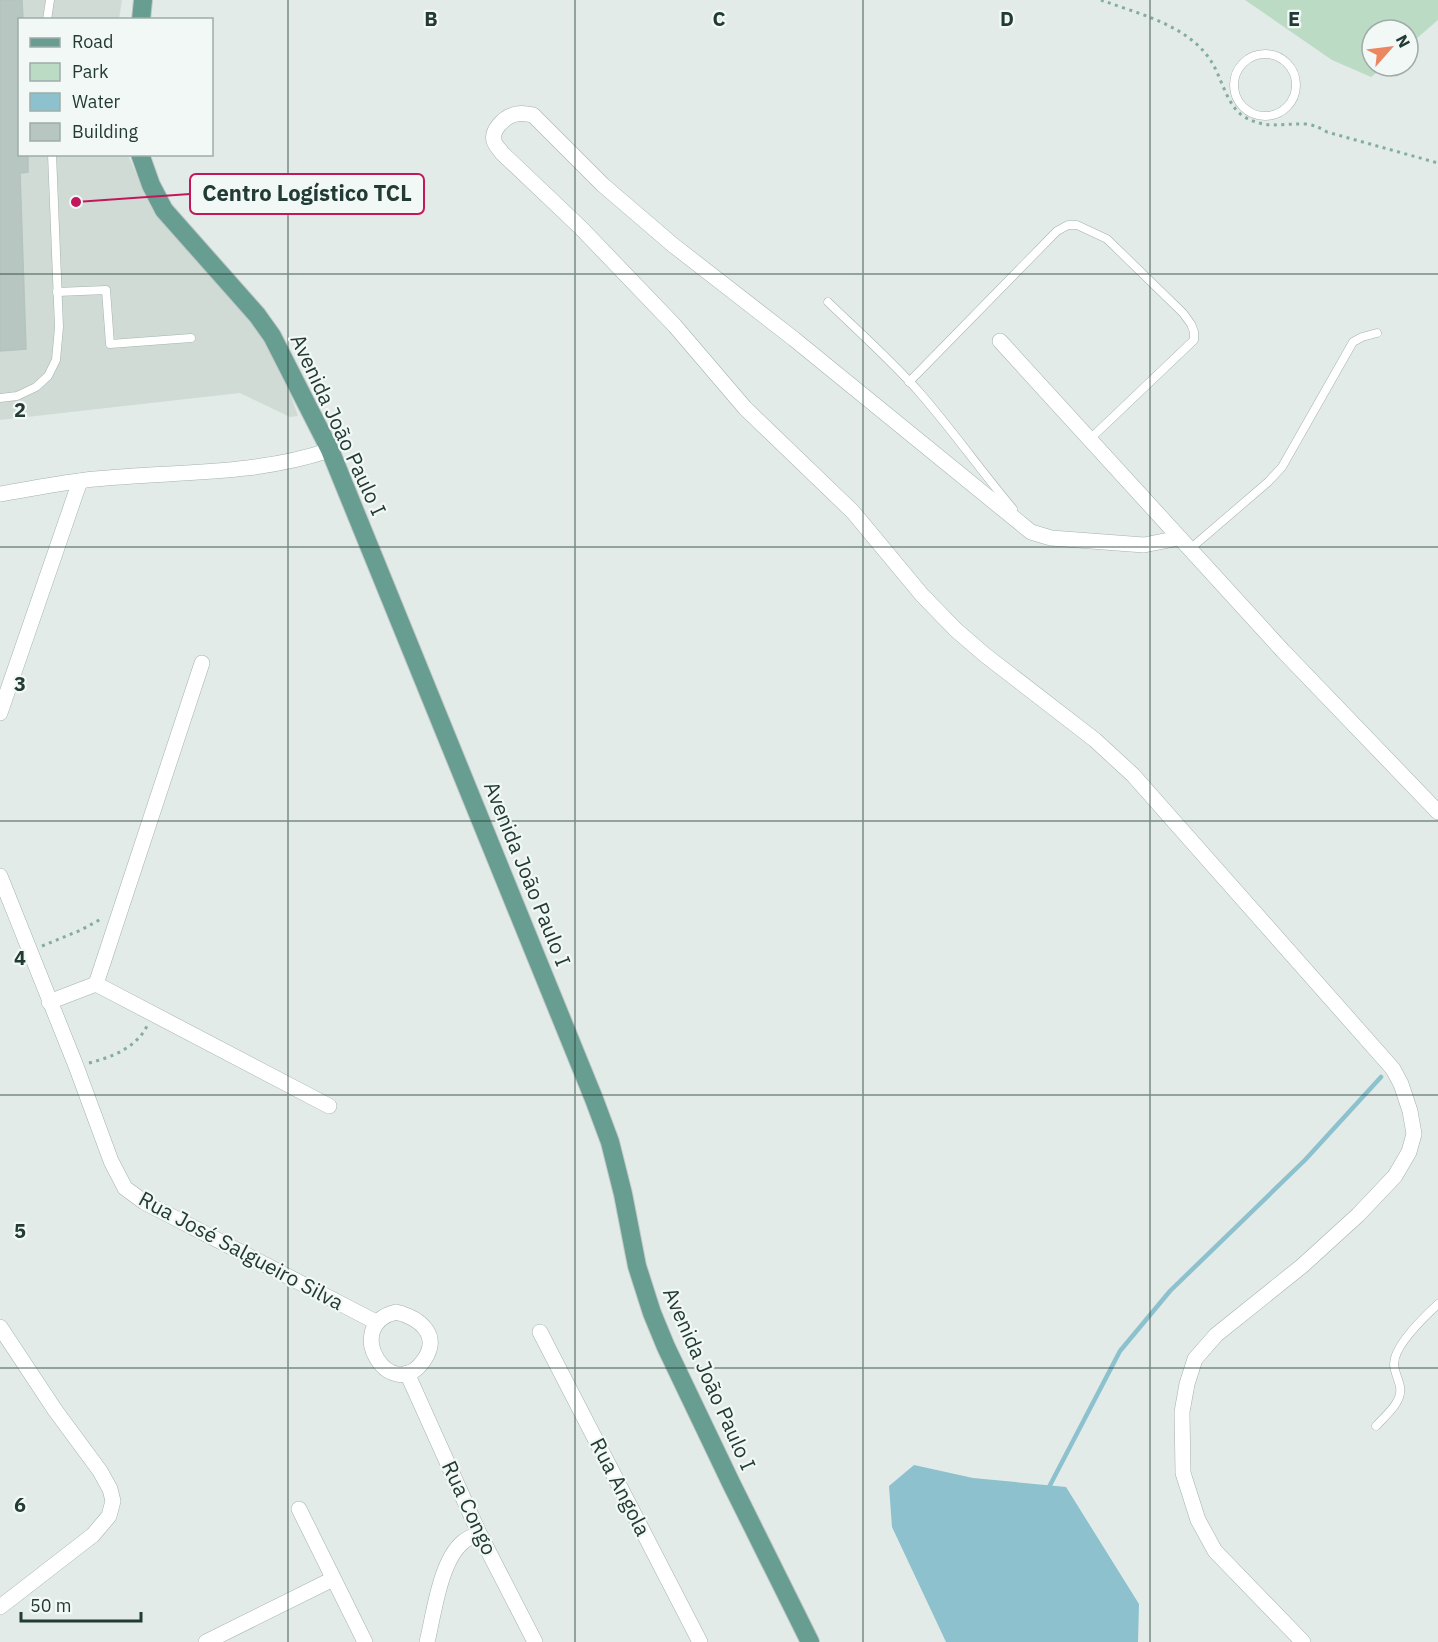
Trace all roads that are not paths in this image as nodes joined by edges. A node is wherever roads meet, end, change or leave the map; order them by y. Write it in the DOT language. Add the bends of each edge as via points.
graph roads {
  1 [pos="50,0"];
  2 [pos="143,0"];
  3 [pos="47,18"];
  4 [pos="141,18"];
  5 [pos="1249,59"];
  6 [pos="52,156"];
  7 [pos="141,156"];
  8 [pos="57,292"];
  9 [pos="828,302"];
  10 [pos="1377,333"];
  11 [pos="191,338"];
  12 [pos="1000,341"];
  13 [pos="909,382"];
  14 [pos="0,398"];
  15 [pos="1090,439"];
  16 [pos="330,450"];
  17 [pos="80,481"];
  18 [pos="0,494"];
  19 [pos="1030,532"];
  20 [pos="1184,544"];
  21 [pos="202,663"];
  22 [pos="0,713"];
  23 [pos="1438,812"];
  24 [pos="0,876"];
  25 [pos="96,984"];
  26 [pos="49,1002"];
  27 [pos="329,1106"];
  28 [pos="1438,1304"];
  29 [pos="376,1322"];
  30 [pos="0,1327"];
  31 [pos="540,1332"];
  32 [pos="407,1373"];
  33 [pos="1376,1426"];
  34 [pos="299,1509"];
  35 [pos="479,1533"];
  36 [pos="333,1579"];
  37 [pos="3,1597"];
  38 [pos="206,1642"];
  39 [pos="366,1642"];
  40 [pos="427,1642"];
  41 [pos="535,1642"];
  42 [pos="700,1642"];
  43 [pos="810,1642"];
  44 [pos="1303,1642"];
  1 -- 3 [label="lane"];
  2 -- 4 [label="main road"];
  5 -- 5 [label="lane" via="1235,81 1242,106 1257,115 1282,112 1294,99 1296,90 1289,65 1274,56 1257,55"];
  6 -- 8 [label="lane"];
  7 -- 16 [label="main road, Avenida João Paulo I" via="164,210 272,336"];
  8 -- 11 [label="lane" via="106,290 110,344"];
  8 -- 14 [label="lane" via="56,360 48,376 17,396"];
  9 -- 13 [label="lane"];
  10 -- 20 [label="lane" via="1353,342 1282,467 1268,482"];
  12 -- 15 [label="street"];
  13 -- 15 [label="lane" via="1057,231 1077,225 1107,240 1183,313 1194,332 1194,340"];
  13 -- 19 [label="lane" via="958,437"];
  15 -- 20 [label="street"];
  16 -- 17 [label="street" via="234,471"];
  16 -- 43 [label="main road, Avenida João Paulo I" via="594,1099 610,1142 637,1266 652,1313"];
  17 -- 18 [label="street"];
  17 -- 22 [label="street"];
  19 -- 20 [label="street" via="1051,538"];
  19 -- 44 [label="street" via="673,245 603,185 533,115 514,114 494,132 494,141 502,153 675,326 745,408 853,512 956,630 1133,775 1393,1069 1410,1111 1413,1134 1409,1152 1395,1176 1302,1266 1216,1335 1195,1359 1182,1412 1183,1473 1198,1520 1215,1551"];
  20 -- 23 [label="street"];
  21 -- 25 [label="street"];
  24 -- 26 [label="street, Rua José Salgueiro Silva"];
  25 -- 26 [label="street"];
  25 -- 27 [label="street"];
  26 -- 29 [label="street, Rua José Salgueiro Silva" via="125,1188 144,1202"];
  28 -- 33 [label="lane" via="1401,1345 1394,1363 1401,1391"];
  29 -- 32 [label="street" via="372,1334 374,1353 381,1367 393,1374"];
  29 -- 32 [label="street" via="396,1312 412,1316 424,1326 430,1339 429,1353 420,1366"];
  30 -- 37 [label="street" via="100,1471 113,1501 109,1516 93,1535"];
  31 -- 42 [label="street, Rua Angola"];
  32 -- 35 [label="street, Rua Congo"];
  34 -- 36 [label="street"];
  35 -- 40 [label="street" via="462,1542 451,1556"];
  35 -- 41 [label="street, Rua Congo"];
  36 -- 38 [label="street"];
  36 -- 39 [label="street"];
}
